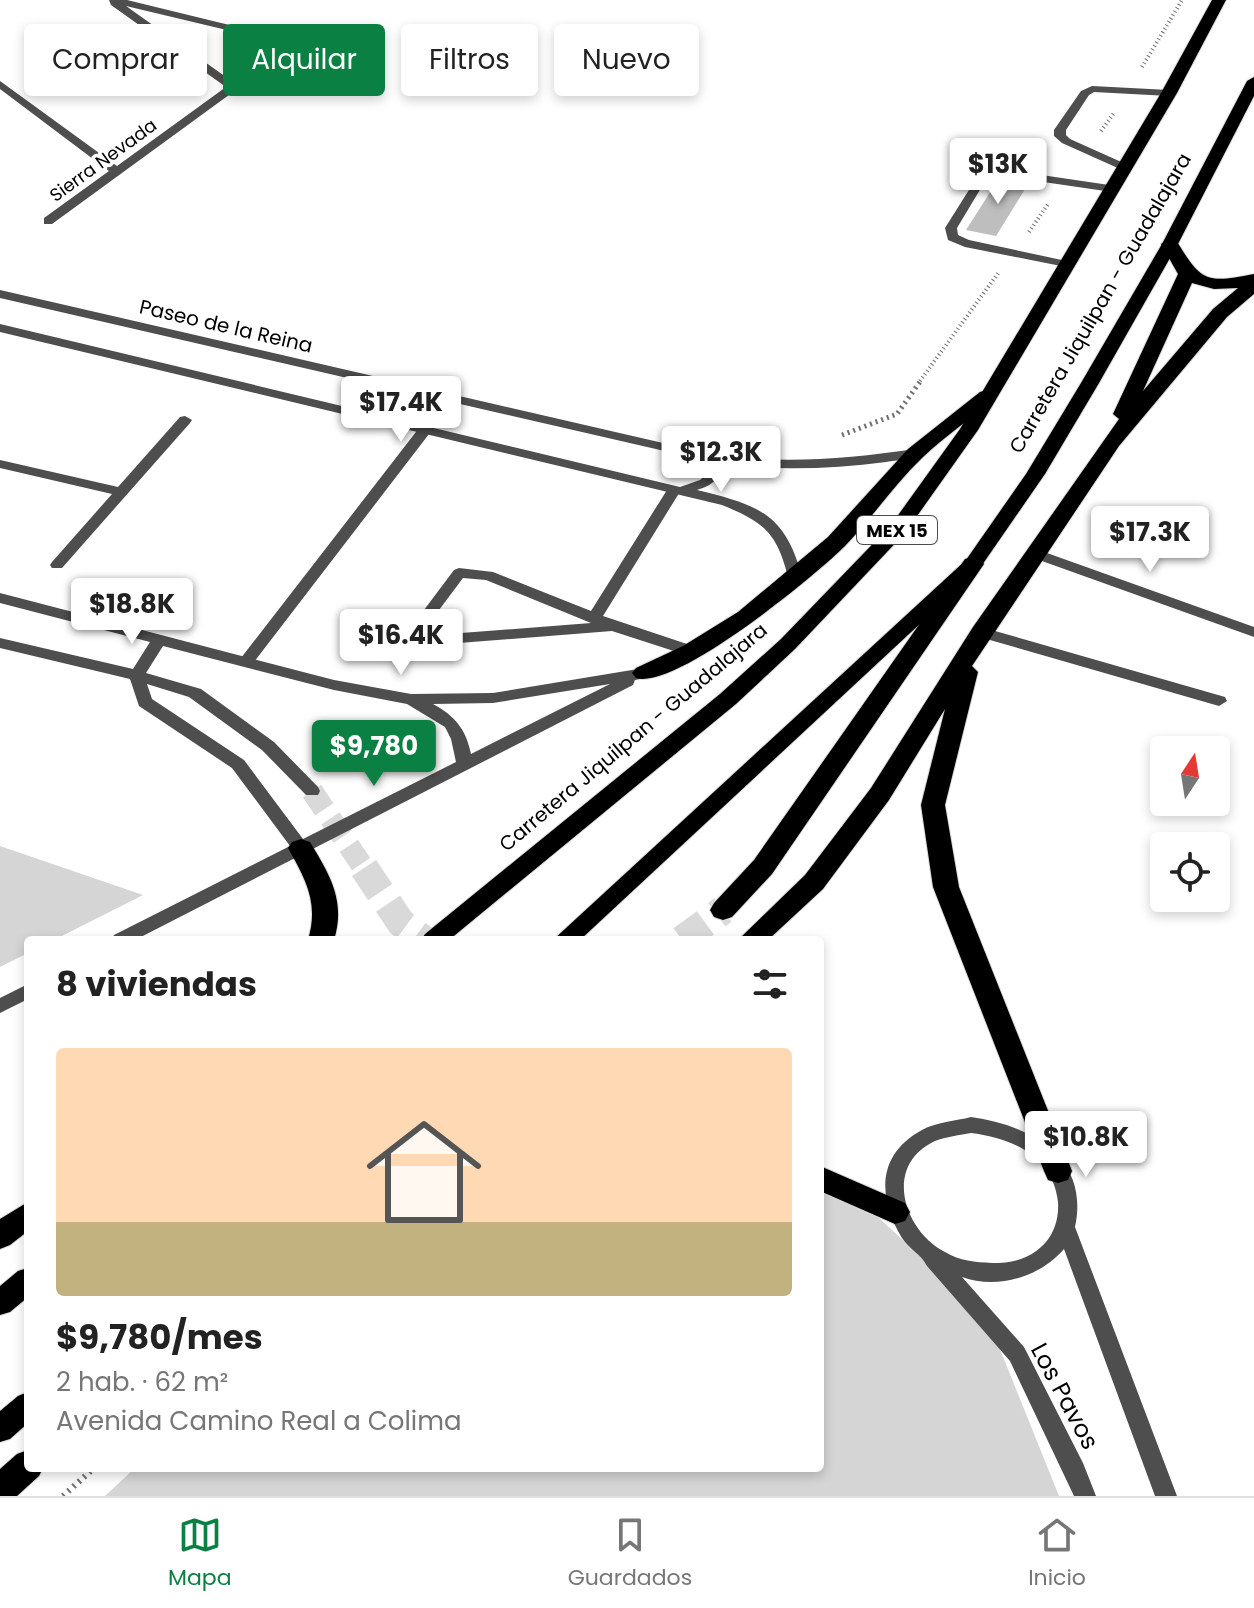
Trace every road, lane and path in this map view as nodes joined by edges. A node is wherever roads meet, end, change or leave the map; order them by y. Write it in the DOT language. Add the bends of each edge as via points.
graph roads {
  1 [pos="112,0"];
  2 [pos="1182,0"];
  3 [pos="1219,0"];
  4 [pos="223,26"];
  5 [pos="223,80"];
  6 [pos="1254,81"];
  7 [pos="0,84"];
  8 [pos="1130,89"];
  9 [pos="1169,93"];
  10 [pos="223,94"];
  11 [pos="1086,151"];
  12 [pos="1124,167"];
  13 [pos="118,172"];
  14 [pos="1065,181"];
  15 [pos="1112,188"];
  16 [pos="48,221"];
  17 [pos="1170,244"];
  18 [pos="1012,254"];
  19 [pos="1067,265"];
  20 [pos="1187,274"];
  21 [pos="1254,282"];
  22 [pos="0,294"];
  23 [pos="0,328"];
  24 [pos="987,396"];
  25 [pos="185,420"];
  26 [pos="424,431"];
  27 [pos="832,439"];
  28 [pos="1111,442"];
  29 [pos="915,453"];
  30 [pos="715,459"];
  31 [pos="0,464"];
  32 [pos="677,491"];
  33 [pos="121,492"];
  34 [pos="1033,553"];
  35 [pos="973,564"];
  36 [pos="57,565"];
  37 [pos="795,577"];
  38 [pos="0,598"];
  39 [pos="594,618"];
  40 [pos="613,626"];
  41 [pos="1254,632"];
  42 [pos="160,639"];
  43 [pos="977,639"];
  44 [pos="0,643"];
  45 [pos="691,651"];
  46 [pos="246,662"];
  47 [pos="644,673"];
  48 [pos="137,675"];
  49 [pos="411,699"];
  50 [pos="1219,701"];
  51 [pos="465,765"];
  52 [pos="312,791"];
  53 [pos="301,848"];
  54 [pos="723,910"];
  55 [pos="128,936"];
  56 [pos="322,936"];
  57 [pos="438,936"];
  58 [pos="569,936"];
  59 [pos="755,936"];
  60 [pos="24,993"];
  61 [pos="0,1006"];
  62 [pos="1058,1171"];
  63 [pos="824,1180"];
  64 [pos="895,1212"];
  65 [pos="24,1217"];
  66 [pos="1066,1229"];
  67 [pos="0,1236"];
  68 [pos="928,1253"];
  69 [pos="24,1283"];
  70 [pos="0,1303"];
  71 [pos="24,1408"];
  72 [pos="0,1429"];
  73 [pos="24,1469"];
  74 [pos="90,1472"];
  75 [pos="0,1490"];
  76 [pos="63,1496"];
  77 [pos="1085,1496"];
  78 [pos="1166,1496"];
  1 -- 4 [label="street"];
  1 -- 5 [label="street"];
  2 -- 8 [label="path"];
  3 -- 9 [label="highway, Carretera Jiquilpan - Guadalajara / MEX 15"];
  6 -- 17 [label="highway, Carretera Jiquilpan - Guadalajara"];
  7 -- 13 [label="street"];
  8 -- 9 [label="street"];
  8 -- 11 [label="path"];
  8 -- 11 [label="street" via="1085,93 1060,136"];
  9 -- 12 [label="highway, Carretera Jiquilpan - Guadalajara / MEX 15"];
  10 -- 13 [label="street, Sierra Nevada"];
  11 -- 12 [label="street"];
  12 -- 15 [label="highway, Carretera Jiquilpan - Guadalajara / MEX 15"];
  13 -- 16 [label="street, Sierra Nevada"];
  14 -- 15 [label="street"];
  14 -- 18 [label="path"];
  14 -- 18 [label="street" via="1009,171 983,176 951,228 952,237"];
  15 -- 19 [label="highway, Carretera Jiquilpan - Guadalajara / MEX 15"];
  17 -- 20 [label="highway"];
  17 -- 35 [label="highway, Carretera Jiquilpan - Guadalajara" via="1035,474"];
  18 -- 19 [label="street"];
  18 -- 27 [label="path" via="897,414"];
  19 -- 24 [label="highway, Carretera Jiquilpan - Guadalajara / MEX 15"];
  20 -- 21 [label="highway" via="1215,284"];
  20 -- 28 [label="highway"];
  21 -- 28 [label="highway" via="1220,313"];
  22 -- 30 [label="street, Paseo de la Reina"];
  23 -- 26 [label="street"];
  24 -- 29 [label="highway"];
  24 -- 57 [label="highway, Carretera Jiquilpan - Guadalajara / MEX 15" via="946,465 898,529 788,644"];
  25 -- 33 [label="street"];
  26 -- 32 [label="street"];
  26 -- 46 [label="street"];
  28 -- 34 [label="highway"];
  29 -- 30 [label="street, Paseo de la Reina" via="795,467"];
  29 -- 37 [label="highway" via="836,542"];
  30 -- 32 [label="street" via="713,476 705,483"];
  31 -- 33 [label="street"];
  32 -- 37 [label="street" via="727,502 773,524 789,548"];
  32 -- 39 [label="street"];
  33 -- 36 [label="street"];
  34 -- 41 [label="street"];
  34 -- 43 [label="highway"];
  35 -- 54 [label="highway" via="763,867"];
  35 -- 58 [label="highway, Carretera Jiquilpan - Guadalajara"];
  37 -- 45 [label="highway" via="746,617"];
  38 -- 42 [label="street"];
  39 -- 40 [label="street"];
  39 -- 40 [label="street" via="488,575 459,573 426,618 425,629 446,639"];
  40 -- 45 [label="street"];
  42 -- 46 [label="street"];
  42 -- 48 [label="street"];
  43 -- 50 [label="street"];
  43 -- 59 [label="highway" via="880,794 814,882"];
  43 -- 62 [label="highway" via="933,805 946,887"];
  44 -- 48 [label="street"];
  45 -- 47 [label="highway"];
  46 -- 49 [label="street"];
  47 -- 49 [label="street" via="493,698"];
  47 -- 51 [label="street"];
  48 -- 52 [label="street" via="195,693 268,746"];
  48 -- 53 [label="street" via="145,702 238,764"];
  49 -- 51 [label="street" via="450,720 461,734"];
  51 -- 53 [label="street"];
  53 -- 55 [label="street"];
  53 -- 56 [label="highway" via="327,896"];
  60 -- 61 [label="street"];
  62 -- 64 [label="street" via="1021,1137 997,1128 946,1127 924,1136 895,1168"];
  62 -- 66 [label="street" via="1070,1210"];
  63 -- 64 [label="highway"];
  64 -- 68 [label="street"];
  65 -- 67 [label="highway"];
  66 -- 68 [label="street" via="1053,1249 1009,1272 953,1266"];
  66 -- 78 [label="street"];
  68 -- 77 [label="street, Los Pavos" via="1017,1354"];
  69 -- 70 [label="highway"];
  71 -- 72 [label="highway"];
  73 -- 75 [label="highway"];
  74 -- 76 [label="path"];
}
